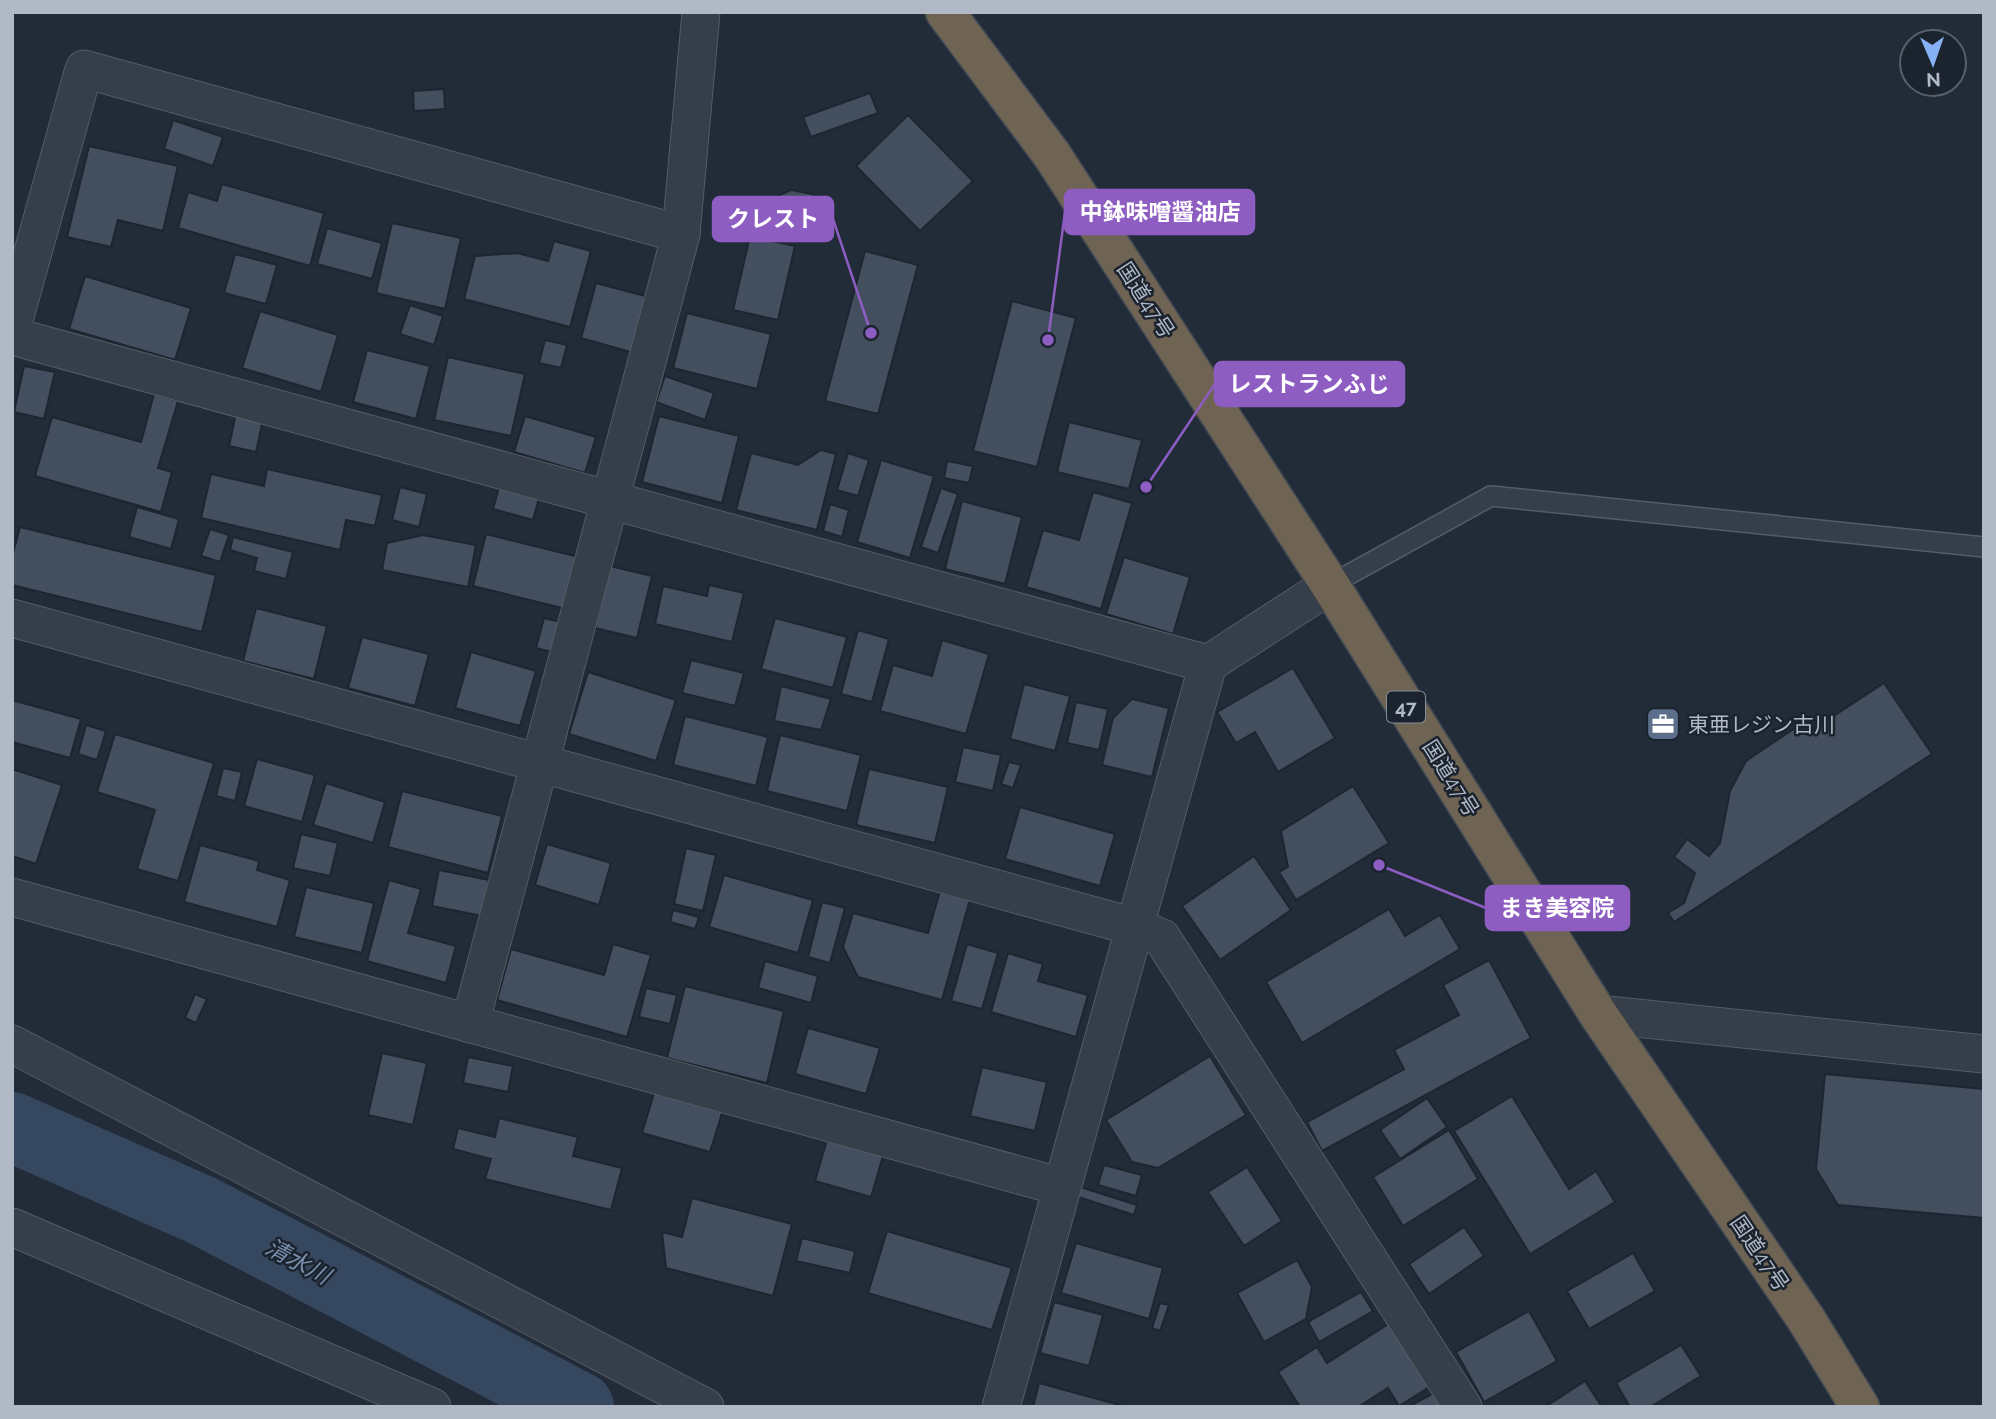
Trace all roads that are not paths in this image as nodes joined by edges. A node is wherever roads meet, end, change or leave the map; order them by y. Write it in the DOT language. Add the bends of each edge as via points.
graph roads {
  1 [pos="701,12"];
  2 [pos="945,12"];
  3 [pos="681,234"];
  4 [pos="12,327"];
  5 [pos="12,336"];
  6 [pos="610,500"];
  7 [pos="1984,547"];
  8 [pos="1330,585"];
  9 [pos="12,618"];
  10 [pos="1208,664"];
  11 [pos="540,763"];
  12 [pos="12,897"];
  13 [pos="1135,927"];
  14 [pos="1598,1014"];
  15 [pos="470,1024"];
  16 [pos="12,1044"];
  17 [pos="1984,1054"];
  18 [pos="1062,1187"];
  19 [pos="12,1227"];
  20 [pos="432,1407"];
  21 [pos="705,1407"];
  22 [pos="1001,1407"];
  23 [pos="1463,1407"];
  24 [pos="1860,1407"];
  1 -- 3 [label="street"];
  2 -- 8 [label="highway, 国道47号 / 47" via="1052,155"];
  3 -- 4 [label="street" via="84,69"];
  3 -- 6 [label="street"];
  5 -- 6 [label="street"];
  6 -- 10 [label="street"];
  6 -- 11 [label="street"];
  7 -- 8 [label="lane" via="1491,496"];
  8 -- 10 [label="street"];
  8 -- 14 [label="highway, 国道47号 / 47"];
  9 -- 11 [label="street"];
  10 -- 13 [label="street"];
  11 -- 13 [label="street"];
  11 -- 15 [label="street"];
  12 -- 15 [label="street"];
  13 -- 18 [label="street"];
  13 -- 23 [label="street" via="1162,938"];
  14 -- 17 [label="street"];
  14 -- 24 [label="highway, 国道47号 / 47" via="1806,1319"];
  15 -- 18 [label="street"];
  16 -- 21 [label="street"];
  18 -- 22 [label="street"];
  19 -- 20 [label="street"];
}
